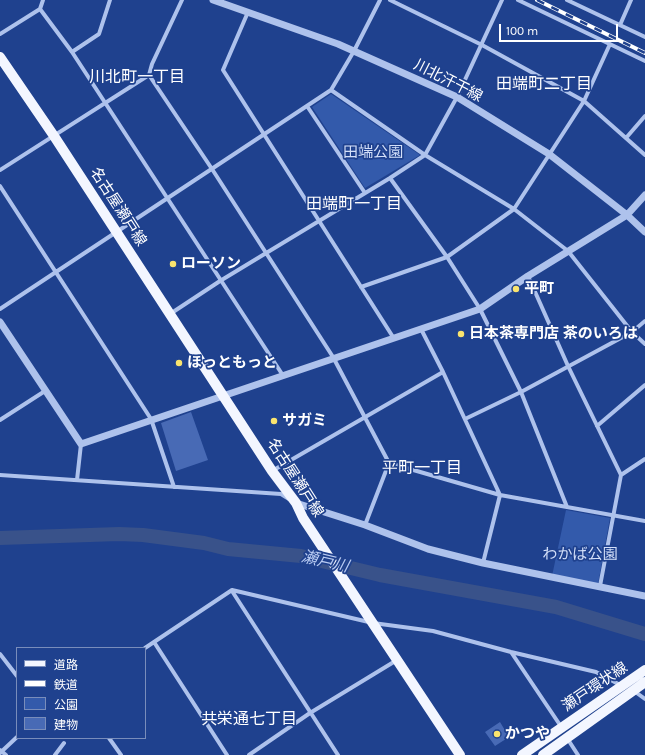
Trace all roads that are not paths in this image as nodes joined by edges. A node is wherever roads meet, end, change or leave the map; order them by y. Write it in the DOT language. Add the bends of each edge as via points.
graph roads {
  1 [pos="43,0"];
  2 [pos="110,0"];
  3 [pos="182,0"];
  4 [pos="213,0"];
  5 [pos="380,0"];
  6 [pos="390,0"];
  7 [pos="502,0"];
  8 [pos="518,0"];
  9 [pos="567,0"];
  10 [pos="631,0"];
  11 [pos="40,9"];
  12 [pos="248,12"];
  13 [pos="620,25"];
  14 [pos="0,34"];
  15 [pos="645,38"];
  16 [pos="610,44"];
  17 [pos="482,45"];
  18 [pos="354,51"];
  19 [pos="72,52"];
  20 [pos="0,57"];
  21 [pos="645,61"];
  22 [pos="149,75"];
  23 [pos="331,90"];
  24 [pos="457,97"];
  25 [pos="584,101"];
  26 [pos="105,103"];
  27 [pos="307,106"];
  28 [pos="645,116"];
  29 [pos="263,134"];
  30 [pos="54,136"];
  31 [pos="626,138"];
  32 [pos="549,154"];
  33 [pos="425,155"];
  34 [pos="645,155"];
  35 [pos="212,169"];
  36 [pos="0,170"];
  37 [pos="390,178"];
  38 [pos="0,186"];
  39 [pos="365,193"];
  40 [pos="645,195"];
  41 [pos="168,199"];
  42 [pos="514,209"];
  43 [pos="627,215"];
  44 [pos="318,220"];
  45 [pos="117,232"];
  46 [pos="645,232"];
  47 [pos="568,251"];
  48 [pos="266,252"];
  49 [pos="447,257"];
  50 [pos="57,273"];
  51 [pos="528,276"];
  52 [pos="220,280"];
  53 [pos="361,286"];
  54 [pos="0,309"];
  55 [pos="480,309"];
  56 [pos="170,314"];
  57 [pos="645,321"];
  58 [pos="0,322"];
  59 [pos="420,328"];
  60 [pos="632,332"];
  61 [pos="393,337"];
  62 [pos="645,344"];
  63 [pos="334,357"];
  64 [pos="568,366"];
  65 [pos="443,372"];
  66 [pos="282,374"];
  67 [pos="645,385"];
  68 [pos="44,390"];
  69 [pos="521,392"];
  70 [pos="223,394"];
  71 [pos="364,417"];
  72 [pos="151,419"];
  73 [pos="465,419"];
  74 [pos="0,420"];
  75 [pos="597,426"];
  76 [pos="81,444"];
  77 [pos="645,459"];
  78 [pos="389,463"];
  79 [pos="272,471"];
  80 [pos="0,475"];
  81 [pos="621,475"];
  82 [pos="77,480"];
  83 [pos="174,486"];
  84 [pos="500,495"];
  85 [pos="296,503"];
  86 [pos="568,507"];
  87 [pos="613,516"];
  88 [pos="645,521"];
  89 [pos="365,525"];
  90 [pos="483,563"];
  91 [pos="600,586"];
  92 [pos="232,590"];
  93 [pos="645,596"];
  94 [pos="373,623"];
  95 [pos="154,642"];
  96 [pos="146,647"];
  97 [pos="511,652"];
  98 [pos="0,654"];
  99 [pos="397,660"];
  100 [pos="645,670"];
  101 [pos="16,675"];
  102 [pos="645,682"];
  103 [pos="622,686"];
  104 [pos="633,691"];
  105 [pos="645,699"];
  106 [pos="310,713"];
  107 [pos="562,727"];
  108 [pos="16,738"];
  109 [pos="567,738"];
  110 [pos="110,739"];
  111 [pos="64,743"];
  112 [pos="1,751"];
  113 [pos="6,755"];
  114 [pos="55,755"];
  115 [pos="121,755"];
  116 [pos="227,755"];
  117 [pos="249,755"];
  118 [pos="338,755"];
  119 [pos="460,755"];
  120 [pos="522,755"];
  121 [pos="544,755"];
  122 [pos="578,755"];
  1 -- 11 [label="street"];
  2 -- 19 [label="street" via="99,34"];
  3 -- 22 [label="street"];
  4 -- 12 [label="street, 川北汗干線"];
  5 -- 18 [label="street"];
  6 -- 17 [label="street"];
  7 -- 17 [label="street"];
  8 -- 16 [label="street"];
  9 -- 13 [label="street"];
  10 -- 13 [label="street"];
  11 -- 14 [label="street"];
  11 -- 19 [label="street"];
  12 -- 18 [label="street, 川北汗干線"];
  12 -- 29 [label="street" via="223,70"];
  13 -- 15 [label="street"];
  16 -- 21 [label="street"];
  16 -- 25 [label="street"];
  17 -- 24 [label="street"];
  17 -- 25 [label="street"];
  18 -- 23 [label="street"];
  18 -- 24 [label="street, 川北汗干線"];
  19 -- 26 [label="street"];
  20 -- 30 [label="main road, 名古屋瀬戸線"];
  22 -- 26 [label="street"];
  22 -- 35 [label="street"];
  23 -- 27 [label="street"];
  23 -- 33 [label="street"];
  24 -- 32 [label="street, 川北汗干線"];
  24 -- 33 [label="street"];
  25 -- 31 [label="street"];
  25 -- 32 [label="street"];
  26 -- 30 [label="street"];
  26 -- 41 [label="street"];
  27 -- 29 [label="street"];
  27 -- 39 [label="street"];
  28 -- 31 [label="street"];
  29 -- 35 [label="street"];
  29 -- 44 [label="street"];
  30 -- 36 [label="street"];
  30 -- 45 [label="main road, 名古屋瀬戸線"];
  31 -- 34 [label="street"];
  32 -- 42 [label="street"];
  32 -- 43 [label="street, 川北汗干線"];
  33 -- 37 [label="street"];
  33 -- 42 [label="street"];
  35 -- 41 [label="street"];
  35 -- 48 [label="street"];
  37 -- 39 [label="street"];
  37 -- 49 [label="street"];
  38 -- 50 [label="street"];
  39 -- 44 [label="street"];
  40 -- 43 [label="street"];
  41 -- 45 [label="street"];
  41 -- 52 [label="street"];
  42 -- 47 [label="street"];
  42 -- 49 [label="street"];
  43 -- 46 [label="street, 川北汗干線"];
  43 -- 47 [label="street"];
  44 -- 48 [label="street"];
  44 -- 53 [label="street"];
  45 -- 50 [label="street"];
  45 -- 56 [label="main road, 名古屋瀬戸線"];
  47 -- 51 [label="street"];
  47 -- 60 [label="street"];
  48 -- 52 [label="street"];
  48 -- 63 [label="street"];
  49 -- 53 [label="street"];
  49 -- 55 [label="street"];
  50 -- 54 [label="street"];
  50 -- 72 [label="street"];
  51 -- 55 [label="street"];
  51 -- 64 [label="street"];
  52 -- 56 [label="street"];
  52 -- 66 [label="street"];
  53 -- 61 [label="street"];
  55 -- 59 [label="street"];
  55 -- 69 [label="street"];
  56 -- 70 [label="main road, 名古屋瀬戸線"];
  57 -- 60 [label="street"];
  58 -- 68 [label="street"];
  59 -- 61 [label="street"];
  59 -- 65 [label="street"];
  60 -- 62 [label="street"];
  60 -- 64 [label="street"];
  61 -- 63 [label="street"];
  63 -- 66 [label="street"];
  63 -- 71 [label="street"];
  64 -- 69 [label="street"];
  64 -- 75 [label="street"];
  65 -- 71 [label="street"];
  65 -- 73 [label="street"];
  66 -- 70 [label="street"];
  67 -- 75 [label="street"];
  68 -- 74 [label="street"];
  68 -- 76 [label="street"];
  69 -- 73 [label="street"];
  69 -- 86 [label="street"];
  70 -- 72 [label="street"];
  70 -- 79 [label="main road, 名古屋瀬戸線"];
  71 -- 78 [label="street"];
  71 -- 79 [label="street"];
  72 -- 76 [label="street"];
  72 -- 83 [label="street"];
  73 -- 84 [label="street"];
  75 -- 81 [label="street"];
  76 -- 82 [label="street"];
  77 -- 81 [label="street"];
  78 -- 84 [label="street"];
  78 -- 89 [label="street"];
  79 -- 85 [label="main road, 名古屋瀬戸線"];
  80 -- 82 [label="street"];
  81 -- 87 [label="street"];
  82 -- 83 [label="street"];
  83 -- 85 [label="street" via="281,494"];
  84 -- 86 [label="street"];
  84 -- 90 [label="street"];
  85 -- 89 [label="street"];
  85 -- 94 [label="main road, 名古屋瀬戸線" via="303,518"];
  86 -- 87 [label="street"];
  87 -- 88 [label="street"];
  87 -- 91 [label="street"];
  89 -- 90 [label="street" via="428,549"];
  90 -- 91 [label="street"];
  91 -- 93 [label="street"];
  92 -- 94 [label="street"];
  92 -- 95 [label="street"];
  92 -- 106 [label="street"];
  94 -- 97 [label="street" via="433,631"];
  94 -- 99 [label="main road, 名古屋瀬戸線"];
  95 -- 96 [label="street"];
  95 -- 116 [label="street"];
  97 -- 103 [label="street" via="596,672"];
  97 -- 107 [label="street"];
  98 -- 101 [label="street"];
  99 -- 106 [label="street"];
  99 -- 119 [label="main road, 名古屋瀬戸線"];
  100 -- 103 [label="main road, 瀬戸環状線"];
  102 -- 104 [label="main road, 瀬戸環状線"];
  103 -- 107 [label="main road, 瀬戸環状線"];
  104 -- 105 [label="street"];
  104 -- 109 [label="main road, 瀬戸環状線"];
  106 -- 117 [label="street"];
  106 -- 118 [label="street"];
  107 -- 109 [label="street"];
  107 -- 120 [label="main road, 瀬戸環状線"];
  108 -- 112 [label="street"];
  109 -- 121 [label="main road, 瀬戸環状線"];
  109 -- 122 [label="street"];
  110 -- 115 [label="street"];
  111 -- 114 [label="street"];
  112 -- 113 [label="street"];
}
